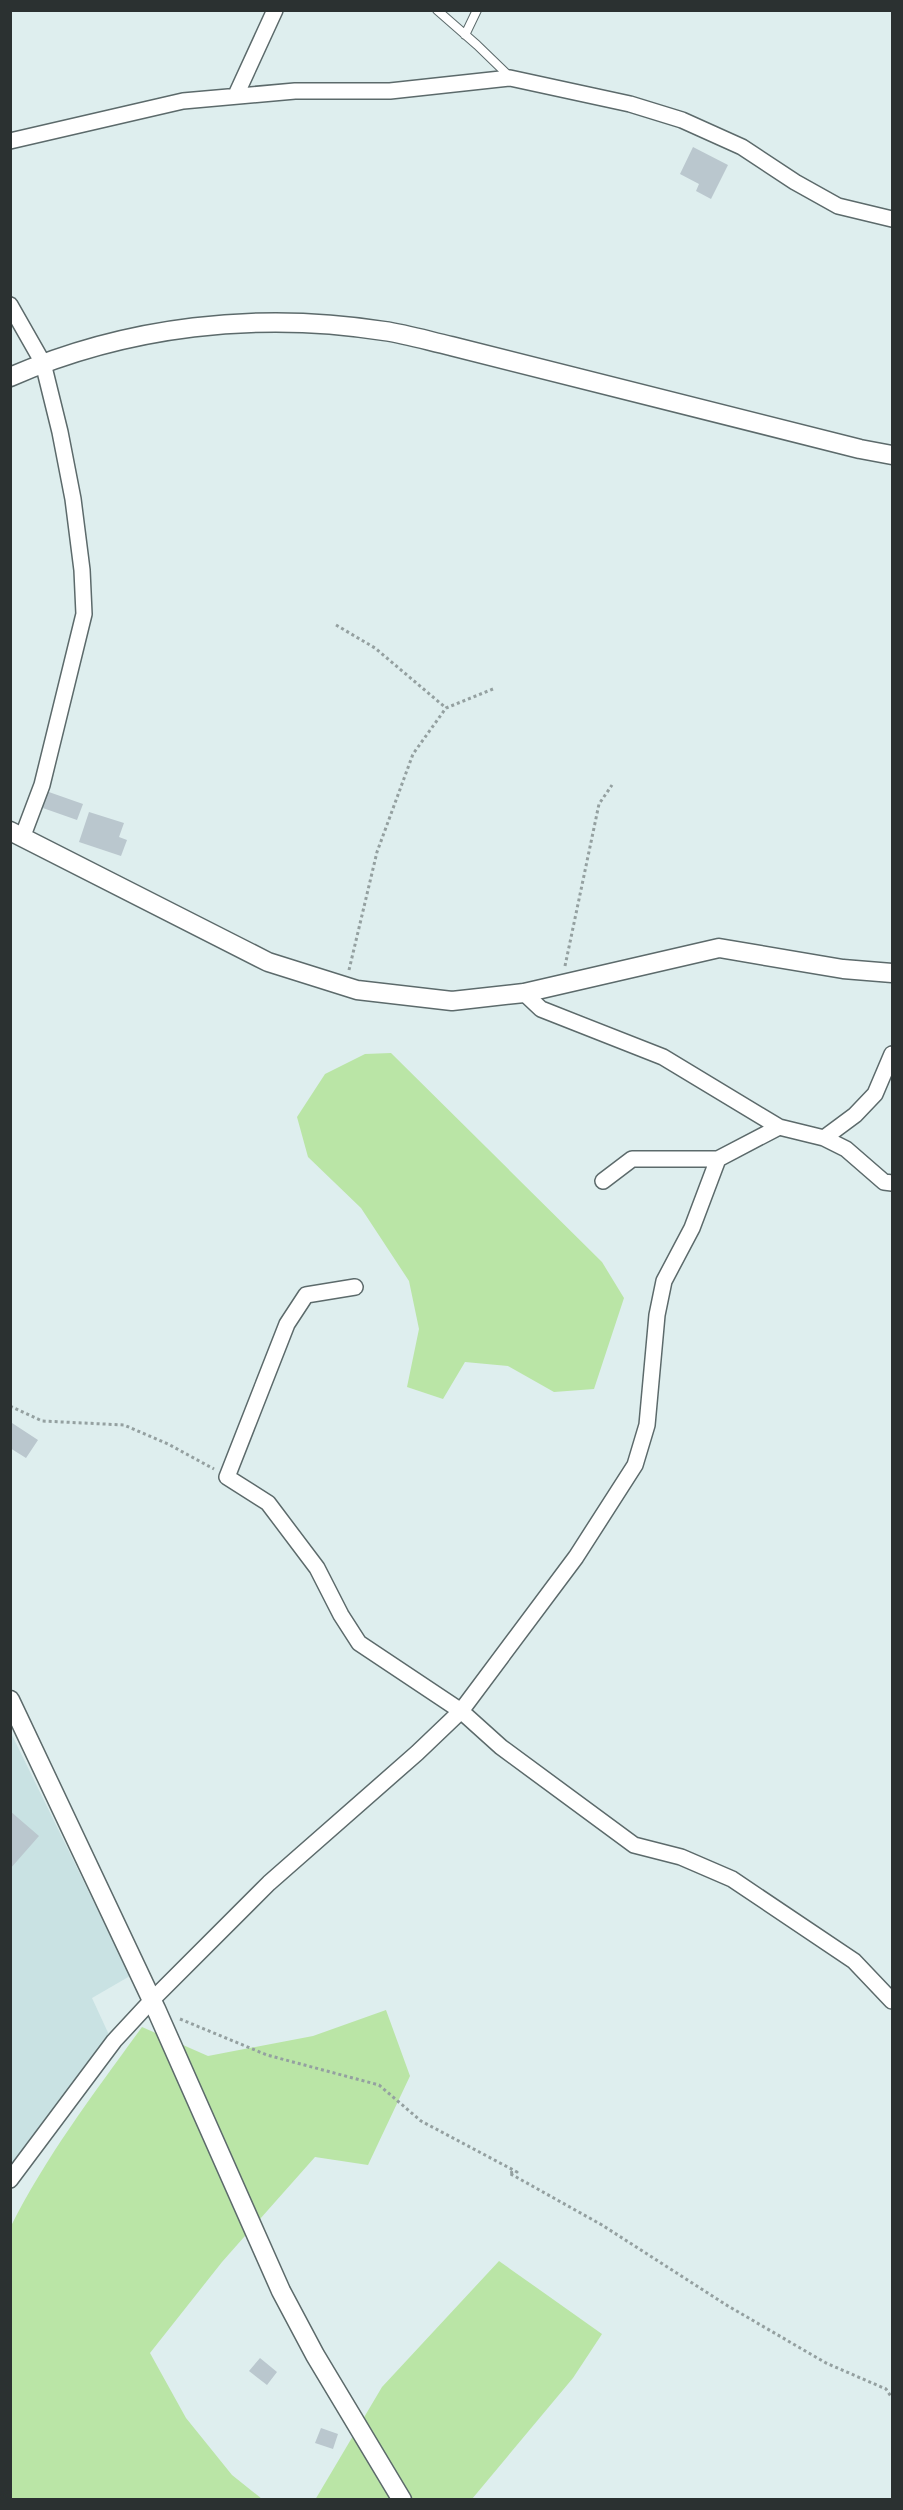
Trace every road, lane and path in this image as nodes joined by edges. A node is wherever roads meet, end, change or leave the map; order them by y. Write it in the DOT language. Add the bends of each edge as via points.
graph roads {
  1 [pos="275,10"];
  2 [pos="437,10"];
  3 [pos="477,10"];
  4 [pos="465,35"];
  5 [pos="510,78"];
  6 [pos="236,95"];
  7 [pos="10,141"];
  8 [pos="892,219"];
  9 [pos="10,305"];
  10 [pos="43,363"];
  11 [pos="10,377"];
  12 [pos="892,455"];
  13 [pos="336,626"];
  14 [pos="493,689"];
  15 [pos="446,708"];
  16 [pos="612,785"];
  17 [pos="16,834"];
  18 [pos="892,973"];
  19 [pos="561,985"];
  20 [pos="345,986"];
  21 [pos="524,993"];
  22 [pos="892,1054"];
  23 [pos="779,1128"];
  24 [pos="824,1138"];
  25 [pos="718,1159"];
  26 [pos="603,1182"];
  27 [pos="892,1184"];
  28 [pos="355,1287"];
  29 [pos="10,1406"];
  30 [pos="227,1477"];
  31 [pos="10,1700"];
  32 [pos="460,1711"];
  33 [pos="892,2001"];
  34 [pos="153,2005"];
  35 [pos="10,2180"];
  36 [pos="892,2398"];
  37 [pos="402,2499"];
  1 -- 6 [label="street"];
  2 -- 4 [label="lane"];
  3 -- 4 [label="lane"];
  4 -- 5 [label="lane"];
  5 -- 6 [label="street" via="390,91"];
  5 -- 8 [label="street" via="630,104 682,120 742,147 838,206"];
  6 -- 7 [label="street" via="183,101"];
  9 -- 10 [label="street"];
  10 -- 11 [label="street"];
  10 -- 12 [label="street" via="155,332 272,321 329,324 440,343"];
  10 -- 17 [label="street" via="73,499 84,614 42,785"];
  13 -- 15 [label="path" via="375,648"];
  14 -- 15 [label="path"];
  15 -- 20 [label="path" via="413,754 381,842"];
  16 -- 19 [label="path" via="599,804"];
  17 -- 20 [label="street" via="268,962"];
  18 -- 19 [label="street" via="843,969 719,948"];
  19 -- 21 [label="street"];
  20 -- 21 [label="street" via="452,1001"];
  21 -- 23 [label="street" via="541,1009 663,1057"];
  22 -- 24 [label="street" via="875,1094"];
  23 -- 24 [label="street"];
  23 -- 25 [label="street"];
  24 -- 27 [label="street" via="846,1149 884,1182"];
  25 -- 26 [label="street" via="633,1159"];
  25 -- 32 [label="street" via="692,1228 664,1281 647,1425 635,1465 576,1557"];
  28 -- 30 [label="street" via="306,1295 287,1324"];
  29 -- 30 [label="path" via="42,1421 124,1425"];
  30 -- 32 [label="street" via="268,1503 317,1568 359,1643"];
  31 -- 34 [label="street"];
  32 -- 33 [label="street" via="501,1747 634,1845 681,1857 732,1879 854,1961"];
  32 -- 34 [label="street" via="269,1883"];
  34 -- 35 [label="street" via="114,2042"];
  34 -- 36 [label="path" via="267,2055 379,2085 421,2121 517,2172 509,2173 602,2225 826,2363 886,2389"];
  34 -- 37 [label="street" via="281,2291"];
}
